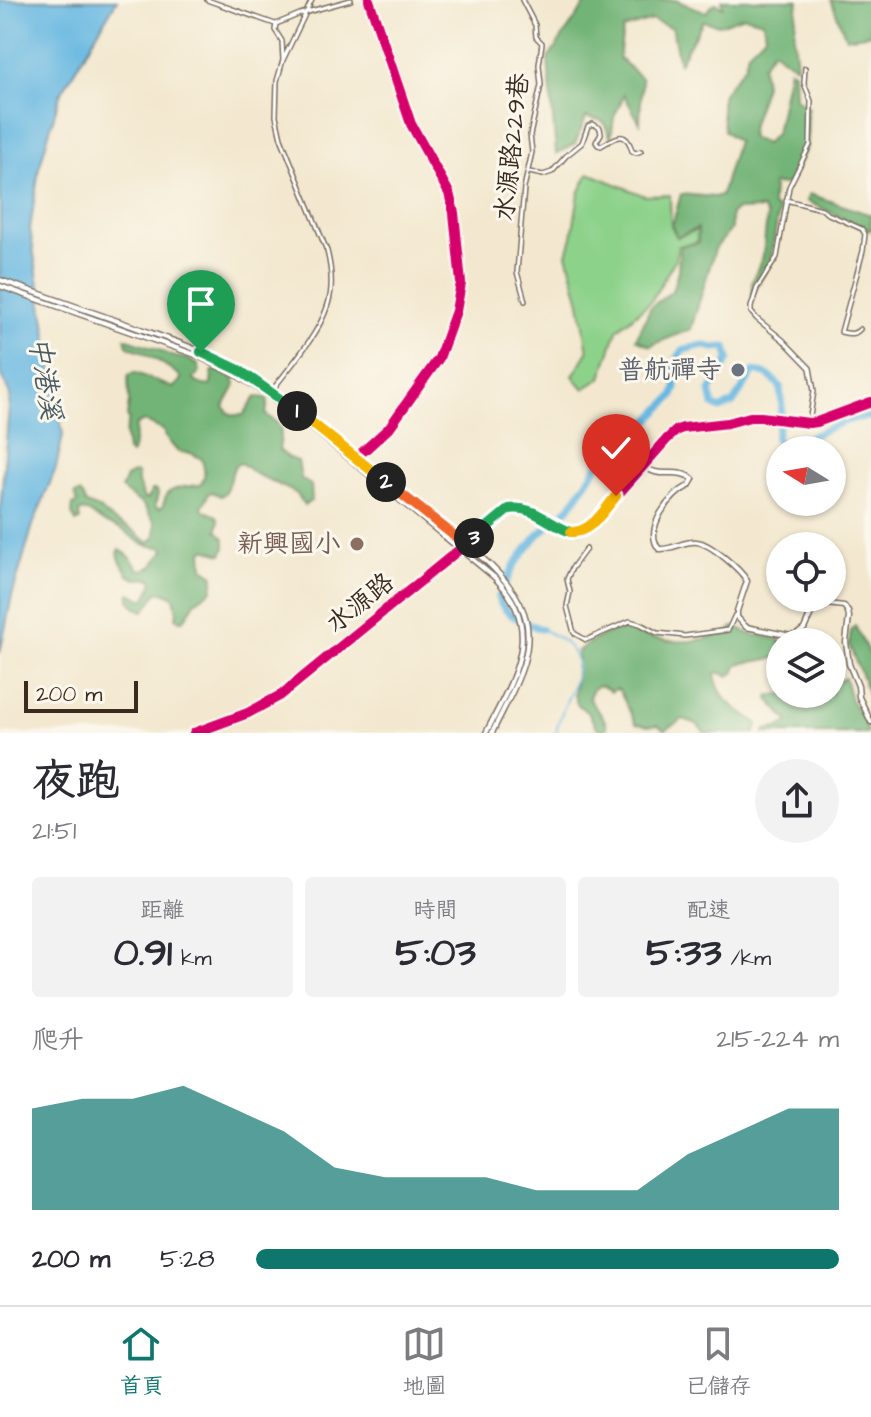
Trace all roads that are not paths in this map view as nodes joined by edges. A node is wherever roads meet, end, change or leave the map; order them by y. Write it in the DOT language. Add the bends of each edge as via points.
graph roads {
  1 [pos="207,0"];
  2 [pos="312,0"];
  3 [pos="351,0"];
  4 [pos="522,0"];
  5 [pos="307,12"];
  6 [pos="276,24"];
  7 [pos="283,60"];
  8 [pos="805,68"];
  9 [pos="641,151"];
  10 [pos="527,172"];
  11 [pos="786,200"];
  12 [pos="0,280"];
  13 [pos="0,286"];
  14 [pos="525,301"];
  15 [pos="860,329"];
  16 [pos="134,330"];
  17 [pos="271,392"];
  18 [pos="871,402"];
  19 [pos="809,423"];
  20 [pos="643,465"];
  21 [pos="466,545"];
  22 [pos="461,549"];
  23 [pos="586,549"];
  24 [pos="507,588"];
  25 [pos="737,611"];
  26 [pos="871,722"];
  27 [pos="194,733"];
  28 [pos="489,733"];
  1 -- 6 [label="street"];
  2 -- 5 [label="street"];
  3 -- 5 [label="street"];
  4 -- 10 [label="street, 水源路229巷" via="542,43"];
  5 -- 6 [label="street"];
  5 -- 7 [label="street"];
  6 -- 7 [label="street"];
  7 -- 17 [label="street" via="276,116 327,251 331,288 315,332"];
  8 -- 11 [label="street" via="810,145"];
  9 -- 10 [label="street" via="632,151 630,142 618,136 598,145 600,128 593,124 552,172"];
  10 -- 14 [label="street, 水源路229巷" via="517,272"];
  11 -- 15 [label="street" via="822,209 865,234 841,332"];
  11 -- 19 [label="street" via="777,257 757,288 751,312 810,368 814,391"];
  12 -- 16 [label="main road"];
  13 -- 16 [label="main road"];
  16 -- 17 [label="main road" via="201,352"];
  16 -- 22 [label="main road" via="196,355 270,396"];
  17 -- 21 [label="main road"];
  18 -- 19 [label="main road"];
  19 -- 20 [label="main road" via="750,417 683,428"];
  20 -- 21 [label="main road, 水源路" via="587,529 572,532 522,508 509,509"];
  20 -- 25 [label="main road" via="652,473 693,479 667,504 655,544 665,550 696,541 729,563 747,581"];
  21 -- 22 [label="main road, 水源路"];
  21 -- 24 [label="main road"];
  22 -- 24 [label="main road"];
  22 -- 27 [label="main road, 水源路" via="281,695"];
  23 -- 25 [label="street" via="567,579 567,606 576,635 586,640 630,621 657,633 685,636 728,630"];
  24 -- 28 [label="main road" via="520,622 522,654"];
  24 -- 28 [label="main road" via="524,614 528,651"];
  25 -- 26 [label="main road" via="746,627 791,636 804,629 819,606 844,606 849,617 849,664"];
}
